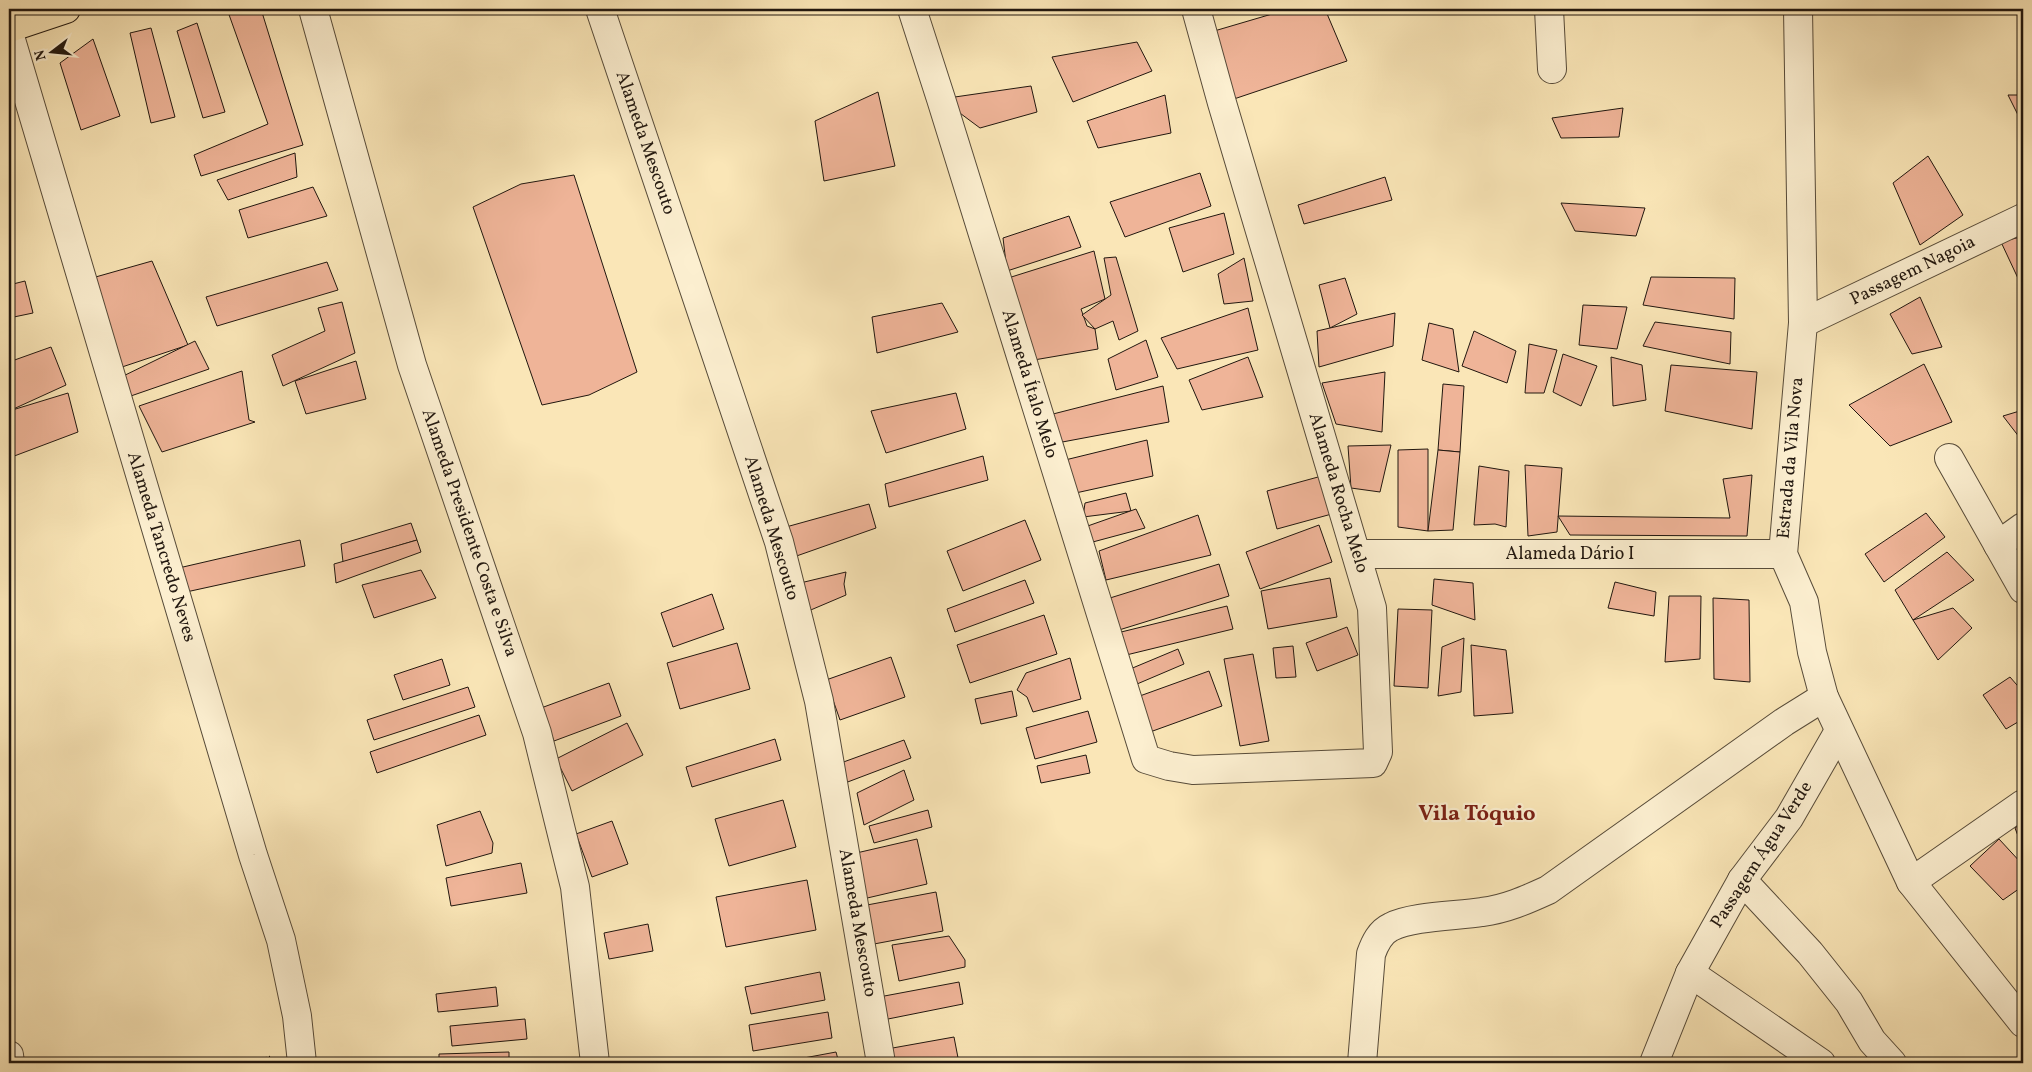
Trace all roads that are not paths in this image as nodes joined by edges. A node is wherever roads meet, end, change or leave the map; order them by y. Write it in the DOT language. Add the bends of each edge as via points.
graph roads {
  1 [pos="66,9"];
  2 [pos="313,9"];
  3 [pos="600,9"];
  4 [pos="912,9"];
  5 [pos="1196,9"];
  6 [pos="1549,9"];
  7 [pos="1798,9"];
  8 [pos="9,28"];
  9 [pos="9,33"];
  10 [pos="1552,69"];
  11 [pos="2023,218"];
  12 [pos="1803,323"];
  13 [pos="1949,458"];
  14 [pos="2023,527"];
  15 [pos="1998,545"];
  16 [pos="1357,554"];
  17 [pos="1783,554"];
  18 [pos="2023,589"];
  19 [pos="1824,697"];
  20 [pos="1839,731"];
  21 [pos="1146,759"];
  22 [pos="2023,804"];
  23 [pos="1742,880"];
  24 [pos="1911,882"];
  25 [pos="1690,972"];
  26 [pos="2023,1023"];
  27 [pos="9,1055"];
  28 [pos="10,1063"];
  29 [pos="302,1063"];
  30 [pos="595,1063"];
  31 [pos="881,1063"];
  32 [pos="1362,1063"];
  33 [pos="1654,1063"];
  34 [pos="1821,1063"];
  35 [pos="1892,1063"];
  1 -- 8 [label="main road"];
  2 -- 30 [label="street, Alameda Presidente Costa e Silva" via="412,365 537,733 575,887"];
  3 -- 31 [label="street, Alameda Mescouto" via="779,542 819,701"];
  4 -- 21 [label="street, Alameda Ítalo Melo"];
  5 -- 16 [label="street, Alameda Rocha Melo"];
  6 -- 10 [label="street"];
  7 -- 12 [label="street, Estrada da Vila Nova"];
  9 -- 29 [label="street, Alameda Tancredo Neves" via="247,836 281,940 297,1016"];
  11 -- 12 [label="street, Passagem Nagoia"];
  12 -- 17 [label="street, Estrada da Vila Nova"];
  13 -- 15 [label="street"];
  14 -- 15 [label="street"];
  15 -- 18 [label="street"];
  16 -- 17 [label="street, Alameda Dário I"];
  16 -- 21 [label="street, Alameda Rocha Melo" via="1372,608 1378,752 1373,763 1193,770"];
  17 -- 19 [label="street, Estrada da Vila Nova" via="1804,602"];
  19 -- 20 [label="street, Estrada da Vila Nova"];
  19 -- 32 [label="street" via="1548,890 1518,905 1390,927 1378,938 1371,954"];
  20 -- 23 [label="street, Passagem Água Verde" via="1789,818"];
  20 -- 24 [label="street, Estrada da Vila Nova"];
  22 -- 24 [label="street"];
  23 -- 25 [label="street, Passagem Água Verde"];
  23 -- 35 [label="street" via="1810,953 1850,1002 1872,1041"];
  24 -- 26 [label="street, Estrada da Vila Nova"];
  25 -- 33 [label="street, Passagem Água Verde"];
  25 -- 34 [label="street"];
  27 -- 28 [label="street"];
}
